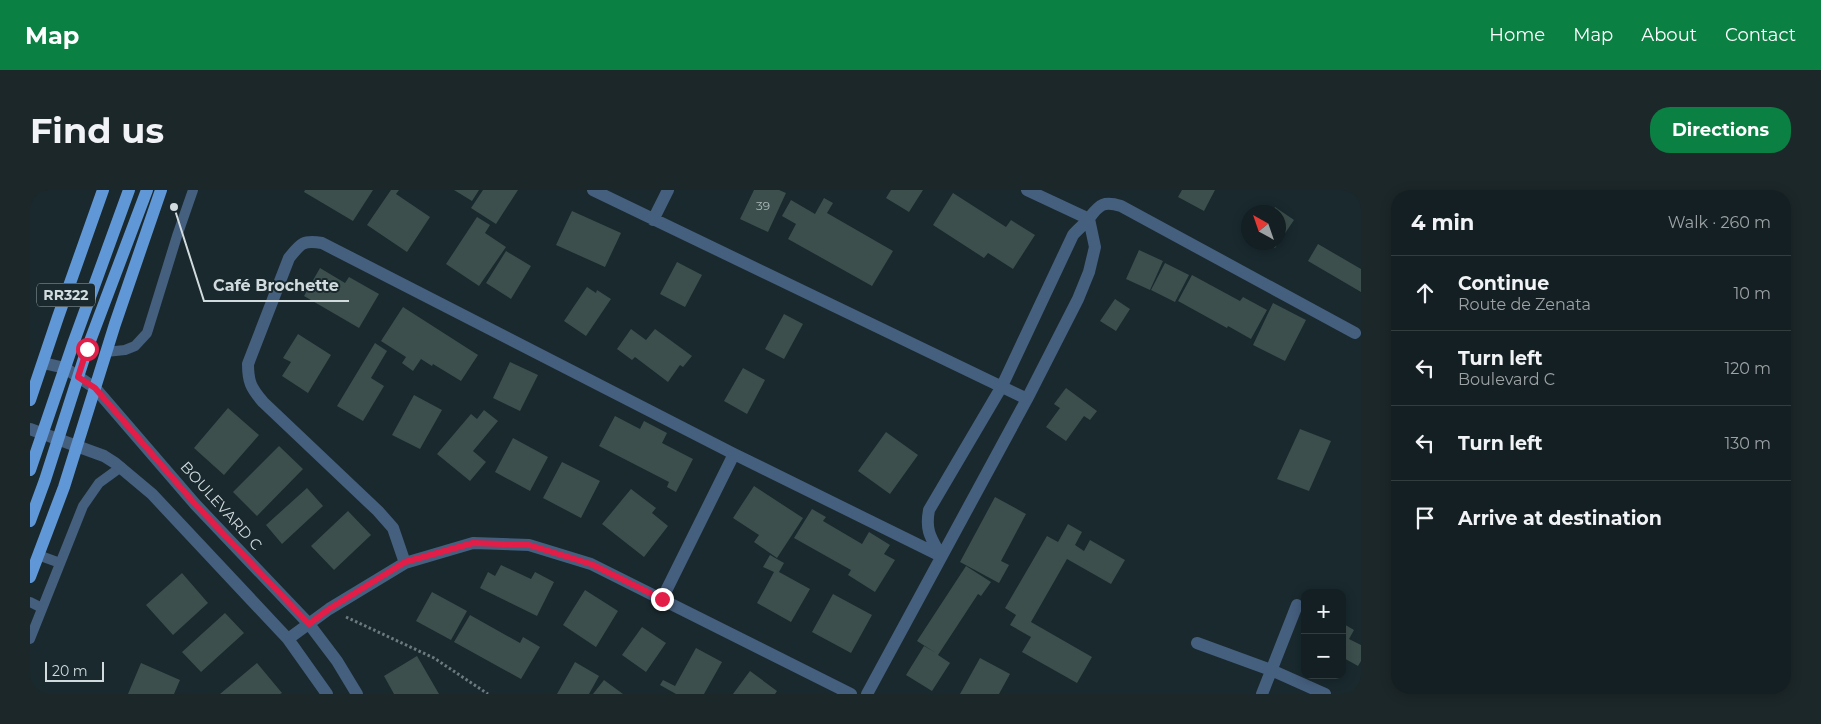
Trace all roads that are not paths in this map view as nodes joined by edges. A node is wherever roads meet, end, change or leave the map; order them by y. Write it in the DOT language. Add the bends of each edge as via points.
graph roads {
  1 [pos="104,190"];
  2 [pos="129,190"];
  3 [pos="147,190"];
  4 [pos="161,190"];
  5 [pos="193,190"];
  6 [pos="593,190"];
  7 [pos="668,190"];
  8 [pos="1027,190"];
  9 [pos="1089,219"];
  10 [pos="653,220"];
  11 [pos="1354,333"];
  12 [pos="106,352"];
  13 [pos="43,363"];
  14 [pos="65,368"];
  15 [pos="78,377"];
  16 [pos="1002,386"];
  17 [pos="95,388"];
  18 [pos="1027,399"];
  19 [pos="30,400"];
  20 [pos="30,429"];
  21 [pos="43,434"];
  22 [pos="58,440"];
  23 [pos="77,446"];
  24 [pos="734,454"];
  25 [pos="121,467"];
  26 [pos="30,470"];
  27 [pos="30,520"];
  28 [pos="38,554"];
  29 [pos="942,556"];
  30 [pos="405,562"];
  31 [pos="60,563"];
  32 [pos="30,577"];
  33 [pos="662,599"];
  34 [pos="30,602"];
  35 [pos="1297,605"];
  36 [pos="42,608"];
  37 [pos="309,624"];
  38 [pos="33,625"];
  39 [pos="288,639"];
  40 [pos="30,640"];
  41 [pos="1197,643"];
  42 [pos="1271,670"];
  43 [pos="327,694"];
  44 [pos="357,694"];
  45 [pos="851,694"];
  46 [pos="867,694"];
  47 [pos="1262,694"];
  48 [pos="1325,694"];
  1 -- 13 [label="main road, RR322"];
  2 -- 14 [label="main road, RR322"];
  3 -- 15 [label="main road, RR322"];
  4 -- 12 [label="main road"];
  5 -- 12 [label="lane" via="147,333 130,348"];
  6 -- 10 [label="street"];
  7 -- 10 [label="street"];
  8 -- 9 [label="street"];
  9 -- 11 [label="street" via="1102,204 1121,206"];
  9 -- 16 [label="street" via="1073,235"];
  9 -- 18 [label="street" via="1095,247 1089,272"];
  10 -- 16 [label="street"];
  12 -- 17 [label="main road"];
  13 -- 14 [label="street, BOULEVARD C"];
  13 -- 19 [label="main road, RR322"];
  14 -- 15 [label="street, BOULEVARD C"];
  14 -- 21 [label="main road, RR322"];
  15 -- 17 [label="street, BOULEVARD C"];
  15 -- 22 [label="main road, RR322"];
  16 -- 18 [label="street"];
  16 -- 29 [label="street" via="929,510 929,535"];
  17 -- 23 [label="main road"];
  17 -- 37 [label="street, BOULEVARD C" via="195,504"];
  18 -- 29 [label="street"];
  20 -- 21 [label="street"];
  21 -- 22 [label="street"];
  21 -- 26 [label="main road, RR322"];
  22 -- 23 [label="street"];
  22 -- 27 [label="main road, RR322"];
  23 -- 25 [label="street" via="104,456"];
  23 -- 28 [label="main road"];
  24 -- 29 [label="street"];
  24 -- 30 [label="street" via="322,243 309,241 300,245 289,258 248,364 248,379 263,402 393,528"];
  24 -- 33 [label="street"];
  25 -- 31 [label="lane" via="109,474 90,494"];
  25 -- 39 [label="street" via="152,494"];
  28 -- 31 [label="lane"];
  28 -- 32 [label="main road"];
  29 -- 46 [label="street"];
  30 -- 33 [label="street" via="473,543 529,545 591,564"];
  30 -- 37 [label="street"];
  31 -- 36 [label="lane"];
  33 -- 45 [label="street"];
  34 -- 36 [label="lane"];
  35 -- 42 [label="street"];
  36 -- 38 [label="lane"];
  37 -- 39 [label="street"];
  37 -- 44 [label="street, BOULEVARD C"];
  38 -- 40 [label="lane"];
  39 -- 43 [label="street"];
  41 -- 42 [label="street"];
  42 -- 47 [label="street"];
  42 -- 48 [label="street"];
}
